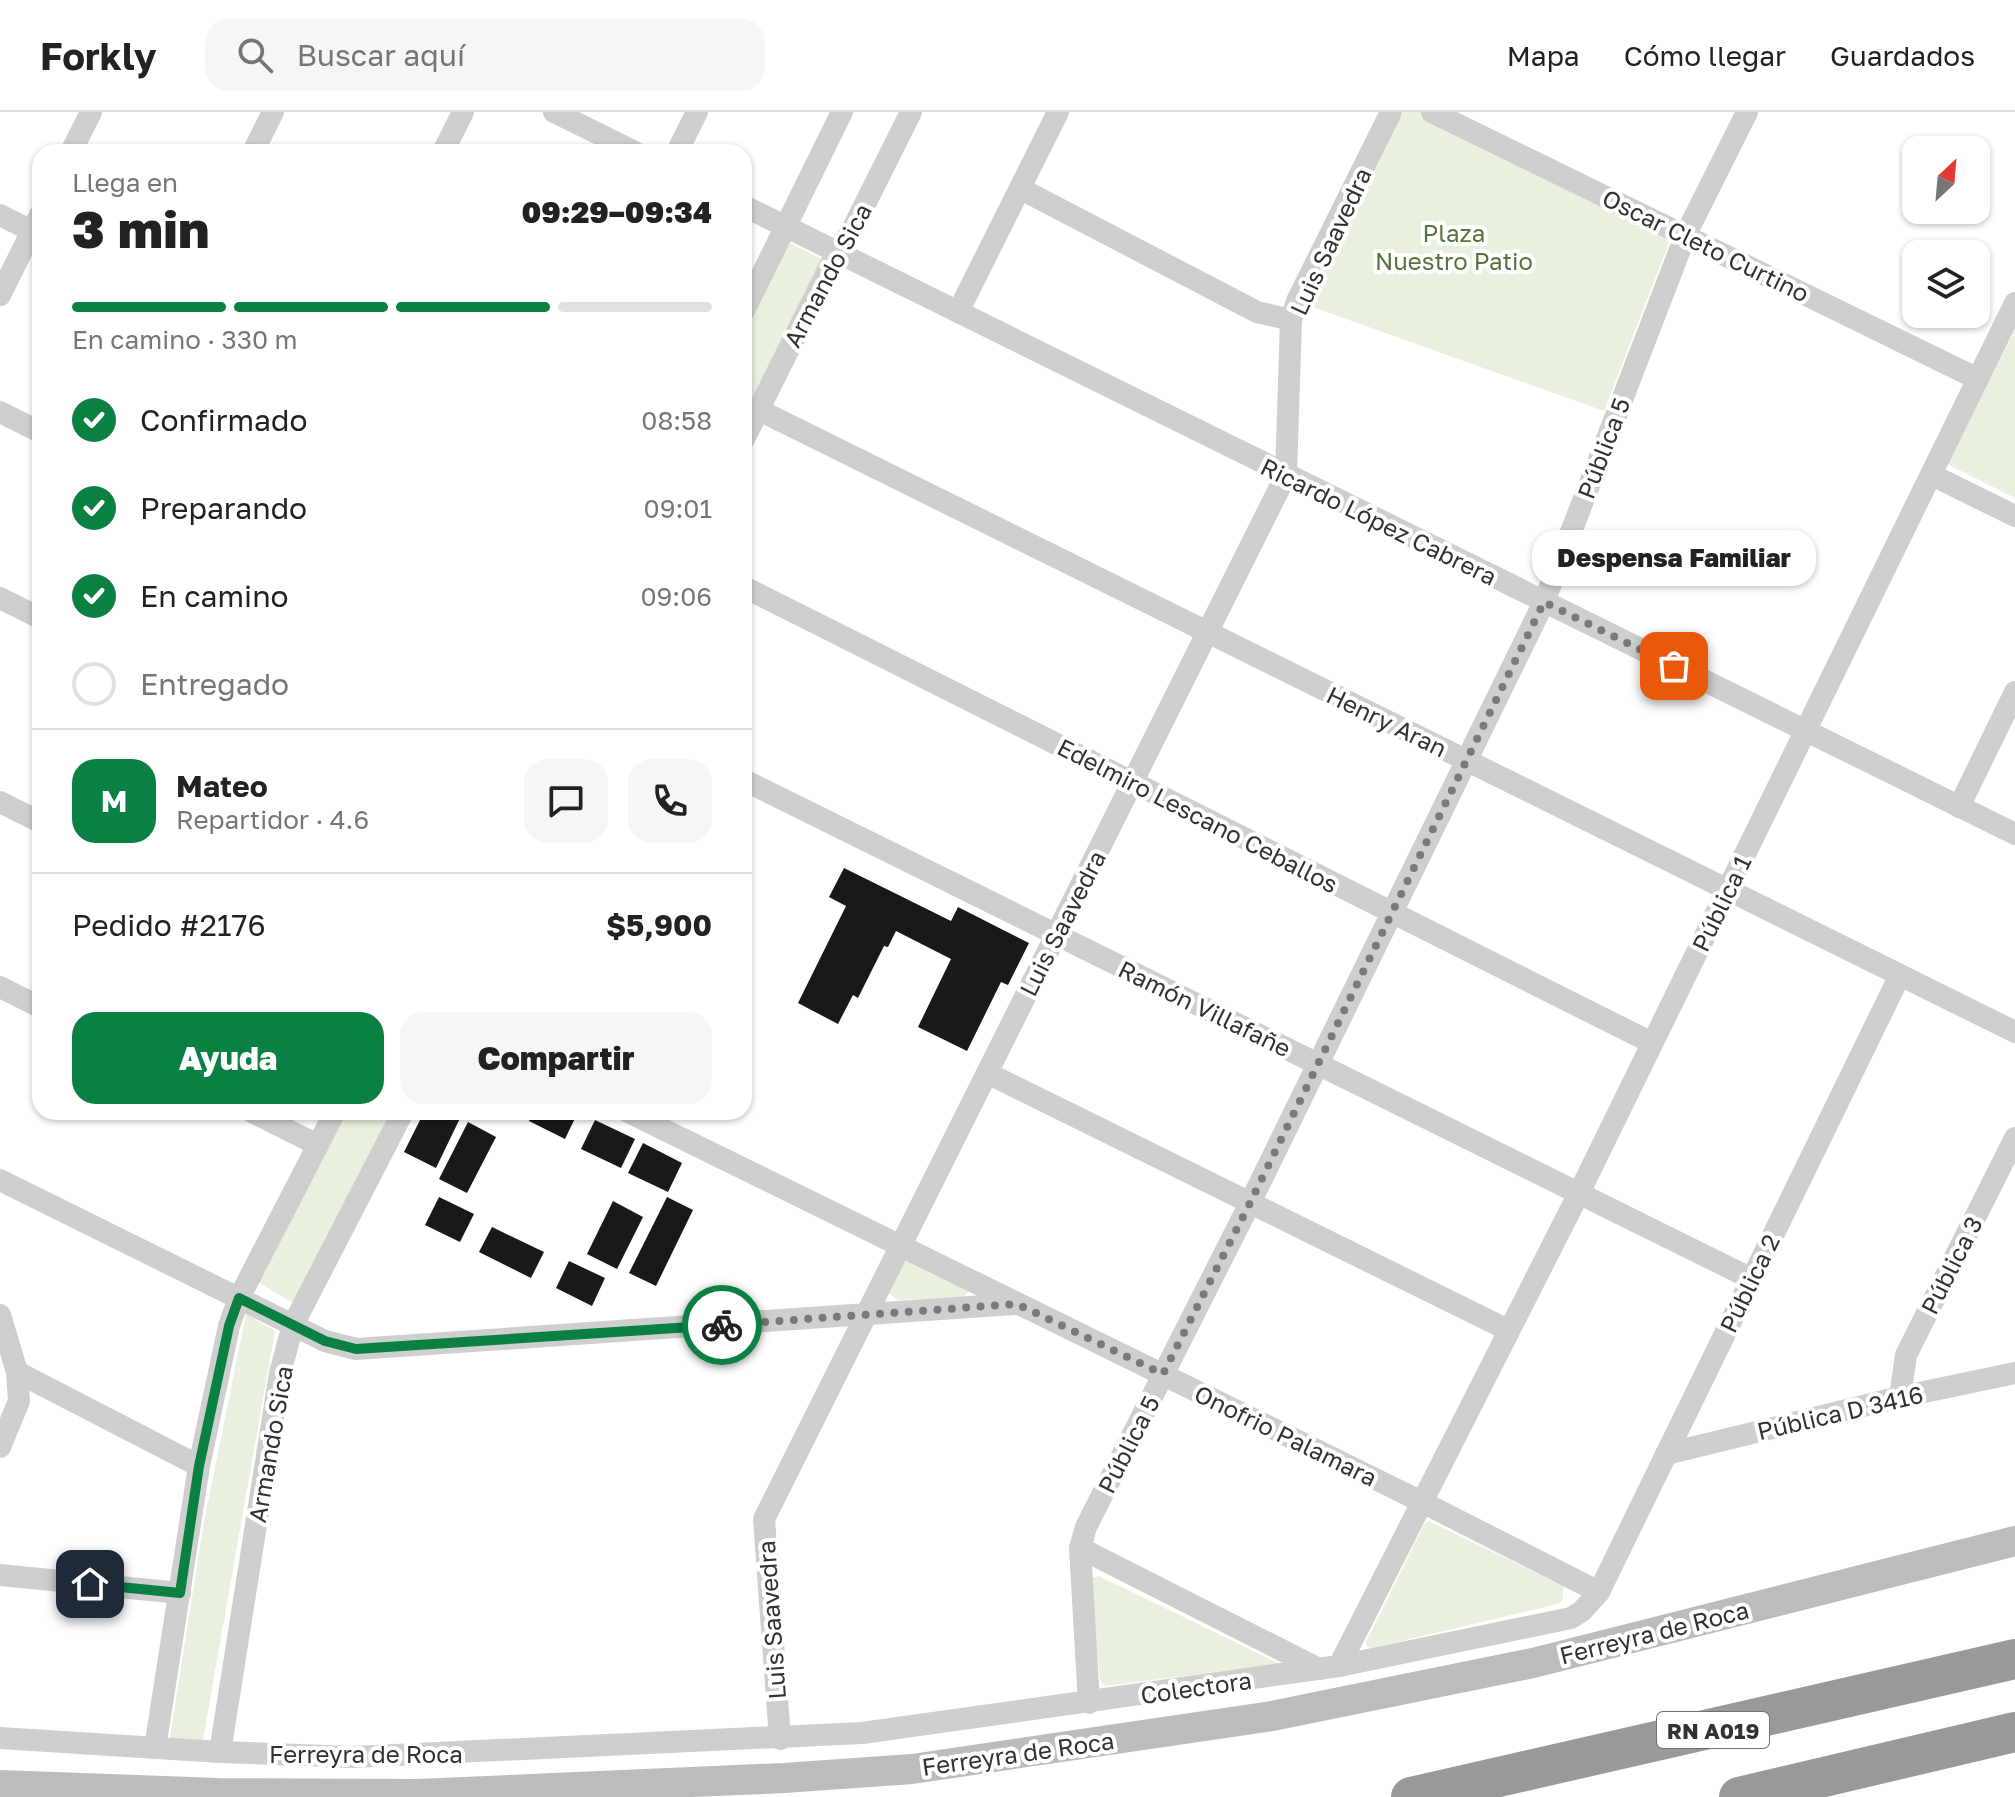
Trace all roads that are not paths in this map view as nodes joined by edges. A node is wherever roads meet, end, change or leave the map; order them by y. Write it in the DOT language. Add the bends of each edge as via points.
graph roads {
  1 [pos="91,112"];
  2 [pos="273,112"];
  3 [pos="463,112"];
  4 [pos="554,112"];
  5 [pos="697,112"];
  6 [pos="842,112"];
  7 [pos="911,112"];
  8 [pos="1058,112"];
  9 [pos="1391,112"];
  10 [pos="1432,112"];
  11 [pos="1747,112"];
  12 [pos="75,144"];
  13 [pos="257,144"];
  14 [pos="447,144"];
  15 [pos="617,144"];
  16 [pos="681,144"];
  17 [pos="1021,189"];
  18 [pos="752,210"];
  19 [pos="0,215"];
  20 [pos="32,222"];
  21 [pos="786,227"];
  22 [pos="32,231"];
  23 [pos="1686,234"];
  24 [pos="837,252"];
  25 [pos="0,295"];
  26 [pos="752,295"];
  27 [pos="2015,303"];
  28 [pos="958,312"];
  29 [pos="1291,320"];
  30 [pos="1978,379"];
  31 [pos="759,410"];
  32 [pos="0,412"];
  33 [pos="752,424"];
  34 [pos="32,428"];
  35 [pos="1286,475"];
  36 [pos="1932,475"];
  37 [pos="2015,516"];
  38 [pos="752,591"];
  39 [pos="0,598"];
  40 [pos="1544,602"];
  41 [pos="32,614"];
  42 [pos="1207,632"];
  43 [pos="2015,692"];
  44 [pos="1804,731"];
  45 [pos="1467,760"];
  46 [pos="1132,782"];
  47 [pos="752,784"];
  48 [pos="0,802"];
  49 [pos="1959,807"];
  50 [pos="32,818"];
  51 [pos="2015,834"];
  52 [pos="1728,890"];
  53 [pos="1392,912"];
  54 [pos="1056,934"];
  55 [pos="1900,975"];
  56 [pos="0,987"];
  57 [pos="32,1003"];
  58 [pos="2015,1032"];
  59 [pos="1652,1043"];
  60 [pos="1318,1064"];
  61 [pos="987,1073"];
  62 [pos="268,1120"];
  63 [pos="331,1120"];
  64 [pos="399,1120"];
  65 [pos="644,1120"];
  66 [pos="2015,1138"];
  67 [pos="318,1145"];
  68 [pos="0,1180"];
  69 [pos="1579,1193"];
  70 [pos="1250,1203"];
  71 [pos="900,1246"];
  72 [pos="1752,1279"];
  73 [pos="239,1298"];
  74 [pos="1017,1304"];
  75 [pos="0,1315"];
  76 [pos="866,1315"];
  77 [pos="293,1325"];
  78 [pos="1508,1330"];
  79 [pos="17,1372"];
  80 [pos="2015,1373"];
  81 [pos="1163,1374"];
  82 [pos="1900,1397"];
  83 [pos="1,1442"];
  84 [pos="1666,1454"];
  85 [pos="199,1466"];
  86 [pos="1422,1502"];
  87 [pos="2015,1541"];
  88 [pos="1080,1548"];
  89 [pos="0,1575"];
  90 [pos="1599,1592"];
  91 [pos="180,1593"];
  92 [pos="2015,1659"];
  93 [pos="1329,1668"];
  94 [pos="1089,1703"];
  95 [pos="2015,1732"];
  96 [pos="0,1738"];
  97 [pos="780,1739"];
  98 [pos="155,1748"];
  99 [pos="220,1752"];
  100 [pos="0,1785"];
  101 [pos="1411,1797"];
  102 [pos="1739,1797"];
  1 -- 12 [label="street"];
  2 -- 13 [label="street"];
  3 -- 14 [label="street"];
  4 -- 15 [label="street"];
  5 -- 16 [label="street"];
  6 -- 21 [label="street"];
  7 -- 24 [label="street, Armando Sica"];
  8 -- 17 [label="street"];
  9 -- 29 [label="street, Luis Saavedra"];
  10 -- 23 [label="street, Oscar Cleto Curtino"];
  11 -- 23 [label="street, Pública 5"];
  17 -- 28 [label="street"];
  17 -- 29 [label="street" via="1257,312"];
  18 -- 21 [label="street, Ricardo López Cabrera"];
  19 -- 20 [label="street"];
  21 -- 24 [label="street, Ricardo López Cabrera"];
  21 -- 26 [label="street"];
  22 -- 25 [label="street"];
  23 -- 30 [label="street, Oscar Cleto Curtino"];
  23 -- 40 [label="street, Pública 5"];
  24 -- 28 [label="street, Ricardo López Cabrera"];
  24 -- 31 [label="street, Armando Sica"];
  27 -- 30 [label="street, Pública 1"];
  28 -- 35 [label="street, Ricardo López Cabrera"];
  29 -- 35 [label="street, Luis Saavedra"];
  30 -- 36 [label="street, Pública 1"];
  31 -- 33 [label="street, Armando Sica"];
  31 -- 42 [label="street, Henry Aran"];
  32 -- 34 [label="street"];
  35 -- 40 [label="street, Ricardo López Cabrera"];
  35 -- 42 [label="street, Luis Saavedra"];
  36 -- 37 [label="street"];
  36 -- 44 [label="street, Pública 1"];
  38 -- 46 [label="street, Edelmiro Lescano Ceballos"];
  39 -- 41 [label="street"];
  40 -- 44 [label="street, Ricardo López Cabrera"];
  40 -- 45 [label="street, Pública 5"];
  42 -- 45 [label="street, Henry Aran"];
  42 -- 46 [label="street, Luis Saavedra"];
  43 -- 49 [label="street"];
  44 -- 49 [label="street, Ricardo López Cabrera"];
  44 -- 52 [label="street, Pública 1"];
  45 -- 52 [label="street, Henry Aran"];
  45 -- 53 [label="street, Pública 5"];
  46 -- 53 [label="street, Edelmiro Lescano Ceballos"];
  46 -- 54 [label="street, Luis Saavedra"];
  47 -- 54 [label="street, Ramón Villafañe"];
  48 -- 50 [label="street"];
  49 -- 51 [label="street, Ricardo López Cabrera"];
  52 -- 55 [label="street, Henry Aran"];
  52 -- 59 [label="street, Pública 1"];
  53 -- 59 [label="street, Edelmiro Lescano Ceballos"];
  53 -- 60 [label="street, Pública 5"];
  54 -- 60 [label="street, Ramón Villafañe"];
  54 -- 61 [label="street, Luis Saavedra"];
  55 -- 58 [label="street, Henry Aran"];
  55 -- 72 [label="street, Pública 2"];
  56 -- 57 [label="street"];
  59 -- 69 [label="street, Pública 1"];
  60 -- 69 [label="street, Ramón Villafañe"];
  60 -- 70 [label="street, Pública 5"];
  61 -- 70 [label="street"];
  61 -- 71 [label="street, Luis Saavedra"];
  62 -- 67 [label="street"];
  63 -- 67 [label="street"];
  64 -- 77 [label="street, Armando Sica"];
  65 -- 71 [label="street, Onofrio Palamara"];
  66 -- 82 [label="street, Pública 3" via="1906,1355"];
  67 -- 73 [label="street"];
  68 -- 73 [label="street"];
  69 -- 72 [label="street, Ramón Villafañe"];
  69 -- 78 [label="street, Pública 1"];
  70 -- 78 [label="street"];
  70 -- 81 [label="street, Pública 5"];
  71 -- 74 [label="street, Onofrio Palamara"];
  71 -- 76 [label="street, Luis Saavedra"];
  72 -- 84 [label="street, Pública 2"];
  73 -- 77 [label="street"];
  73 -- 85 [label="street"];
  74 -- 76 [label="street"];
  74 -- 81 [label="street, Onofrio Palamara"];
  75 -- 79 [label="street"];
  76 -- 77 [label="street" via="356,1349"];
  76 -- 97 [label="street, Luis Saavedra" via="764,1519"];
  77 -- 99 [label="street, Armando Sica" via="280,1373"];
  78 -- 86 [label="street, Pública 1"];
  79 -- 83 [label="street" via="19,1401"];
  79 -- 85 [label="street"];
  80 -- 82 [label="street, Pública D 3416"];
  81 -- 86 [label="street, Onofrio Palamara"];
  81 -- 88 [label="street, Pública 5"];
  82 -- 84 [label="street, Pública D 3416"];
  84 -- 90 [label="street, Pública 2"];
  85 -- 91 [label="street"];
  86 -- 90 [label="street, Onofrio Palamara"];
  86 -- 93 [label="street, Pública 1"];
  87 -- 100 [label="street, Ferreyra de Roca" via="1518,1666 1272,1716 912,1769 417,1794"];
  88 -- 93 [label="street"];
  88 -- 94 [label="street, Pública 5"];
  89 -- 91 [label="street"];
  90 -- 93 [label="street, Colectora" via="1582,1611 1555,1623"];
  91 -- 98 [label="street"];
  92 -- 101 [label="highway, RN A019"];
  93 -- 94 [label="street, Colectora"];
  94 -- 97 [label="street, Colectora" via="893,1730"];
  95 -- 102 [label="highway"];
  96 -- 98 [label="street, Ferreyra de Roca"];
  97 -- 99 [label="street, Ferreyra de Roca" via="395,1756"];
  98 -- 99 [label="street, Ferreyra de Roca"];
}
